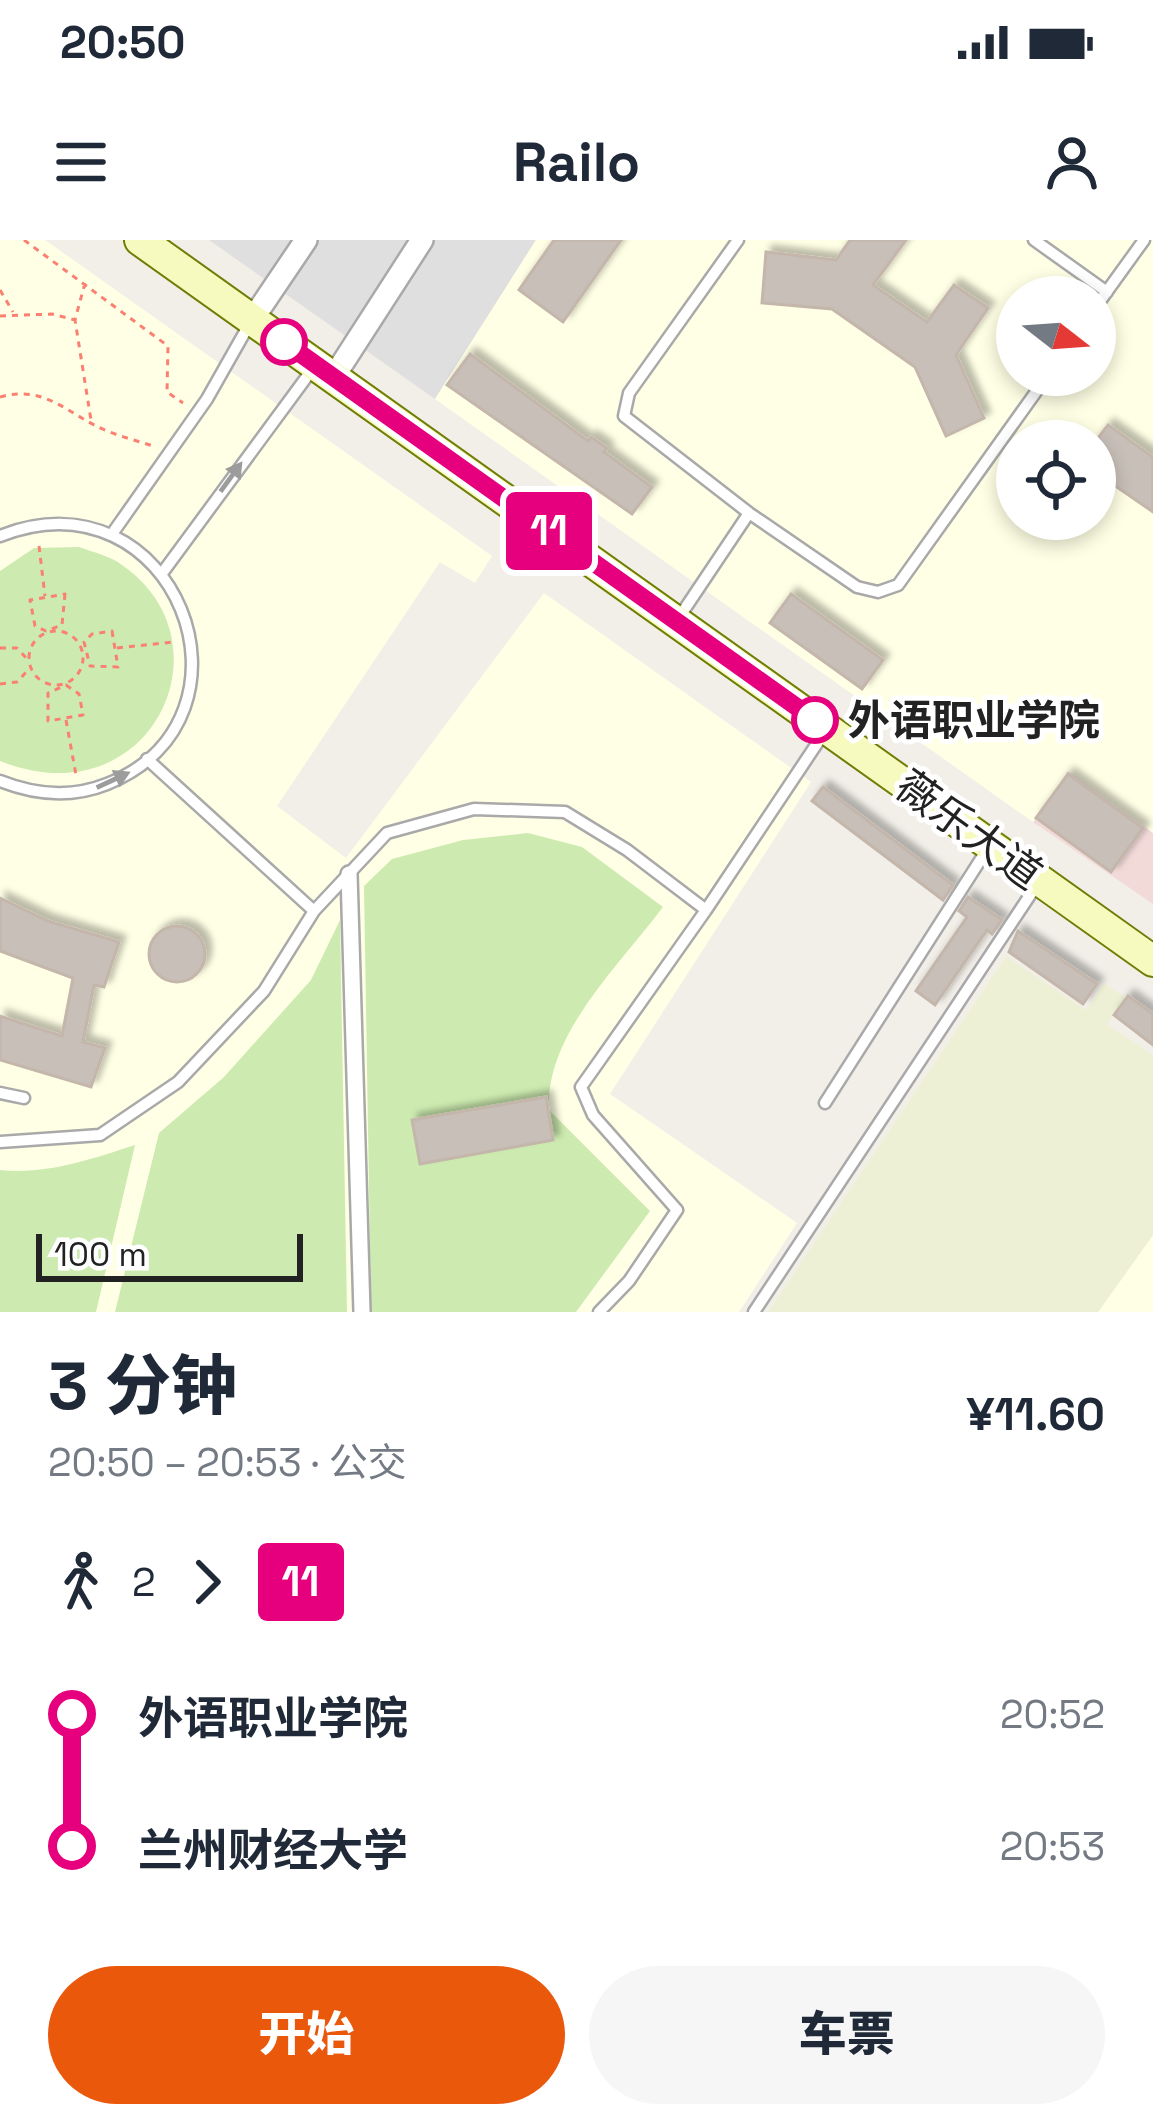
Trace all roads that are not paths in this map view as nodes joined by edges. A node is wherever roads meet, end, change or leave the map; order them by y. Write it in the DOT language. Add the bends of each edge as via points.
graph roads {
  1 [pos="306,240"];
  2 [pos="422,240"];
  3 [pos="738,240"];
  4 [pos="1034,240"];
  5 [pos="1144,240"];
  6 [pos="153,244"];
  7 [pos="1085,276"];
  8 [pos="1116,279"];
  9 [pos="252,320"];
  10 [pos="324,371"];
  11 [pos="1033,396"];
  12 [pos="748,513"];
  13 [pos="112,534"];
  14 [pos="0,536"];
  15 [pos="163,572"];
  16 [pos="676,622"];
  17 [pos="827,729"];
  18 [pos="147,759"];
  19 [pos="0,781"];
  20 [pos="990,845"];
  21 [pos="349,874"];
  22 [pos="1040,880"];
  23 [pos="706,910"];
  24 [pos="314,911"];
  25 [pos="1153,961"];
  26 [pos="0,1093"];
  27 [pos="24,1098"];
  28 [pos="825,1103"];
  29 [pos="0,1142"];
  30 [pos="362,1312"];
  31 [pos="599,1312"];
  32 [pos="754,1312"];
  1 -- 9 [label="street"];
  2 -- 10 [label="street"];
  3 -- 12 [label="lane" via="623,408 627,424"];
  4 -- 7 [label="lane"];
  5 -- 8 [label="lane"];
  6 -- 9 [label="main road, 薇乐大道"];
  9 -- 10 [label="main road, 薇乐大道"];
  9 -- 13 [label="lane"];
  15 -- 10 [label="lane, one-way"];
  10 -- 16 [label="main road, 薇乐大道"];
  11 -- 12 [label="lane" via="888,590 857,587"];
  12 -- 16 [label="lane"];
  13 -- 14 [label="lane" via="36,524"];
  13 -- 15 [label="lane"];
  15 -- 18 [label="lane" via="191,640 191,675 181,712"];
  16 -- 17 [label="main road, 薇乐大道"];
  17 -- 20 [label="main road, 薇乐大道"];
  17 -- 23 [label="lane"];
  19 -- 18 [label="lane, one-way" via="40,793 79,792"];
  18 -- 24 [label="lane"];
  20 -- 22 [label="main road, 薇乐大道"];
  20 -- 28 [label="lane"];
  21 -- 23 [label="lane" via="387,833 474,809 565,812"];
  21 -- 24 [label="lane"];
  21 -- 30 [label="street"];
  22 -- 25 [label="main road, 薇乐大道"];
  22 -- 32 [label="lane"];
  23 -- 31 [label="lane" via="581,1088 593,1115 677,1210"];
  24 -- 29 [label="lane" via="264,991 178,1082 100,1135"];
  26 -- 27 [label="lane"];
}
